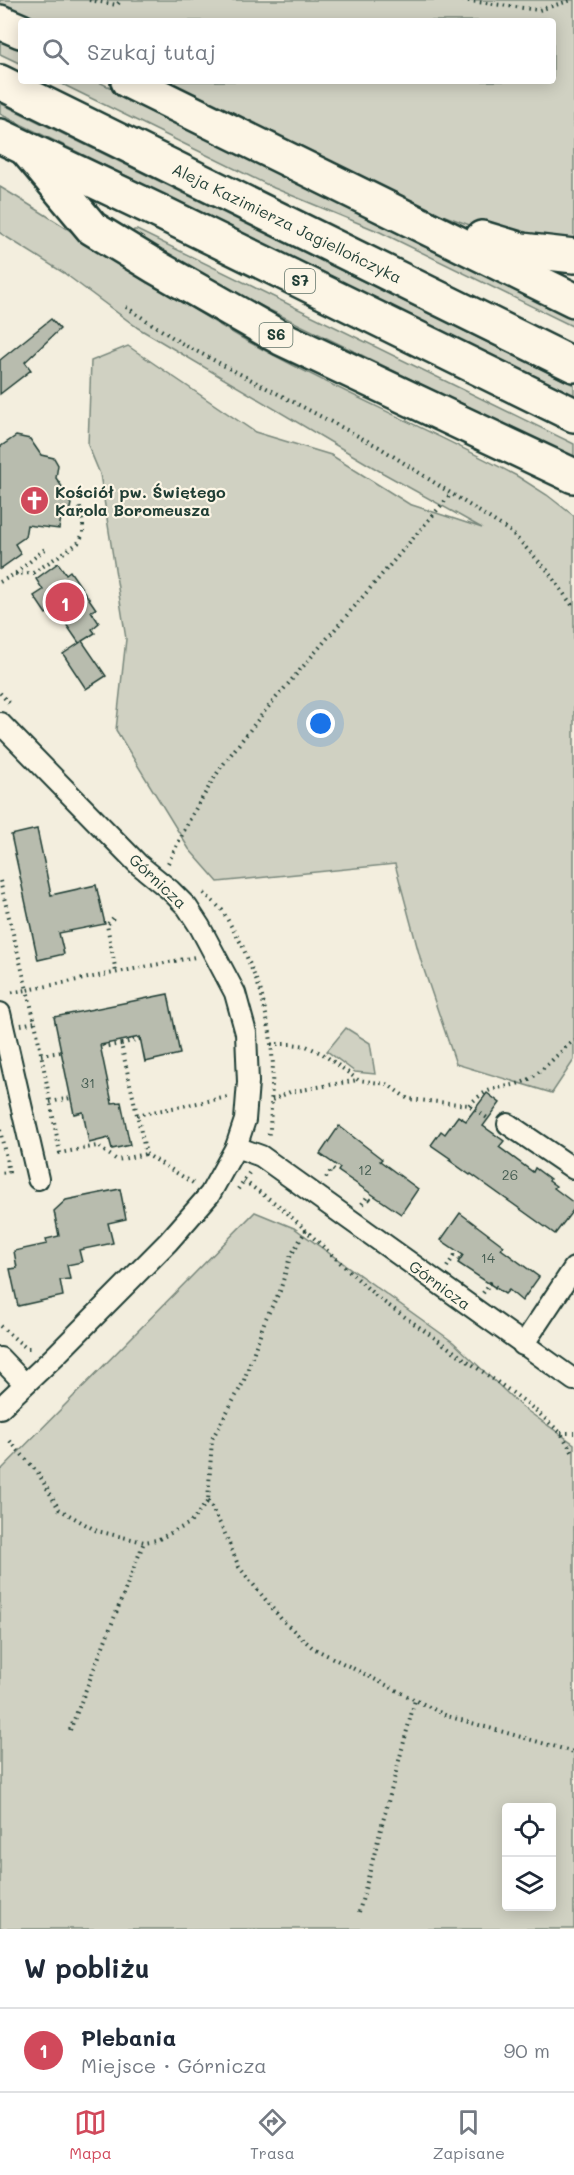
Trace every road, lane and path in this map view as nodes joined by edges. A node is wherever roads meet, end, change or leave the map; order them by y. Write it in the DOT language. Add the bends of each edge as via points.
graph roads {
  1 [pos="89,0"];
  2 [pos="121,0"];
  3 [pos="462,0"];
  4 [pos="573,0"];
  5 [pos="0,22"];
  6 [pos="18,30"];
  7 [pos="0,82"];
  8 [pos="134,84"];
  9 [pos="13,142"];
  10 [pos="403,217"];
  11 [pos="574,256"];
  12 [pos="574,300"];
  13 [pos="126,307"];
  14 [pos="574,364"];
  15 [pos="574,416"];
  16 [pos="568,473"];
  17 [pos="451,494"];
  18 [pos="574,502"];
  19 [pos="80,507"];
  20 [pos="46,548"];
  21 [pos="15,574"];
  22 [pos="0,582"];
  23 [pos="574,608"];
  24 [pos="0,723"];
  25 [pos="168,863"];
  26 [pos="0,880"];
  27 [pos="170,890"];
  28 [pos="113,918"];
  29 [pos="200,965"];
  30 [pos="116,972"];
  31 [pos="27,990"];
  32 [pos="0,995"];
  33 [pos="2,1021"];
  34 [pos="34,1022"];
  35 [pos="140,1039"];
  36 [pos="574,1040"];
  37 [pos="103,1044"];
  38 [pos="121,1044"];
  39 [pos="271,1044"];
  40 [pos="61,1052"];
  41 [pos="41,1055"];
  42 [pos="358,1080"];
  43 [pos="229,1091"];
  44 [pos="229,1097"];
  45 [pos="71,1098"];
  46 [pos="272,1100"];
  47 [pos="50,1102"];
  48 [pos="469,1105"];
  49 [pos="228,1108"];
  50 [pos="137,1115"];
  51 [pos="508,1124"];
  52 [pos="0,1130"];
  53 [pos="1,1137"];
  54 [pos="236,1147"];
  55 [pos="146,1154"];
  56 [pos="261,1156"];
  57 [pos="574,1169"];
  58 [pos="0,1173"];
  59 [pos="338,1173"];
  60 [pos="200,1175"];
  61 [pos="38,1179"];
  62 [pos="244,1180"];
  63 [pos="322,1183"];
  64 [pos="195,1184"];
  65 [pos="188,1193"];
  66 [pos="232,1197"];
  67 [pos="372,1201"];
  68 [pos="358,1209"];
  69 [pos="306,1230"];
  70 [pos="460,1260"];
  71 [pos="574,1268"];
  72 [pos="445,1270"];
  73 [pos="496,1287"];
  74 [pos="481,1296"];
  75 [pos="0,1326"];
  76 [pos="42,1343"];
  77 [pos="523,1345"];
  78 [pos="0,1358"];
  79 [pos="574,1380"];
  80 [pos="24,1383"];
  81 [pos="0,1408"];
  82 [pos="561,1433"];
  83 [pos="574,1433"];
  84 [pos="10,1441"];
  85 [pos="574,1455"];
  86 [pos="208,1501"];
  87 [pos="144,1542"];
  88 [pos="415,1700"];
  89 [pos="69,1730"];
  90 [pos="574,1752"];
  91 [pos="359,1912"];
  1 -- 2 [label="path" via="117,5"];
  3 -- 4 [label="path" via="539,10"];
  5 -- 6 [label="highway"];
  7 -- 14 [label="highway, Aleja Kazimierza Jagiellończyka"];
  8 -- 10 [label="highway"];
  9 -- 15 [label="highway, S7"];
  9 -- 16 [label="highway, S6" via="92,228 156,267 281,338"];
  10 -- 11 [label="highway" via="522,250"];
  10 -- 12 [label="highway"];
  13 -- 17 [label="path" via="181,343 379,447"];
  16 -- 18 [label="highway"];
  17 -- 23 [label="path" via="511,532 547,570"];
  17 -- 25 [label="path" via="221,767"];
  19 -- 21 [label="path" via="83,534 78,543 33,573"];
  20 -- 21 [label="path"];
  21 -- 22 [label="path"];
  24 -- 27 [label="street, Górnicza" via="138,864"];
  26 -- 31 [label="path"];
  27 -- 39 [label="path" via="190,881 222,910 242,945 261,992"];
  27 -- 54 [label="street, Górnicza" via="200,927 235,993 246,1033 245,1120"];
  28 -- 30 [label="path" via="107,926"];
  29 -- 30 [label="path" via="196,957"];
  30 -- 31 [label="path"];
  31 -- 32 [label="path"];
  31 -- 34 [label="path"];
  33 -- 34 [label="path"];
  33 -- 61 [label="street"];
  34 -- 41 [label="path"];
  35 -- 38 [label="path"];
  36 -- 48 [label="path" via="529,1080 487,1090"];
  37 -- 38 [label="path"];
  38 -- 50 [label="path"];
  39 -- 42 [label="path" via="306,1046"];
  39 -- 46 [label="path"];
  40 -- 41 [label="path"];
  41 -- 47 [label="path"];
  42 -- 46 [label="path" via="290,1092"];
  42 -- 48 [label="path" via="387,1084 408,1099"];
  43 -- 44 [label="path"];
  44 -- 49 [label="path"];
  44 -- 50 [label="path"];
  45 -- 47 [label="path"];
  46 -- 56 [label="path" via="270,1129"];
  47 -- 55 [label="path" via="60,1153 97,1146 117,1160"];
  48 -- 51 [label="path" via="493,1122"];
  50 -- 55 [label="path"];
  51 -- 57 [label="street"];
  52 -- 53 [label="path"];
  53 -- 58 [label="path" via="9,1172"];
  54 -- 56 [label="street, Górnicza"];
  54 -- 80 [label="street, Górnicza" via="210,1194 168,1242"];
  55 -- 64 [label="path"];
  56 -- 62 [label="path"];
  56 -- 77 [label="street, Górnicza"];
  59 -- 63 [label="path" via="332,1169"];
  60 -- 64 [label="path"];
  62 -- 66 [label="path"];
  62 -- 69 [label="path"];
  64 -- 65 [label="path"];
  67 -- 68 [label="path" via="367,1197"];
  69 -- 82 [label="path" via="378,1298 527,1402"];
  69 -- 86 [label="path" via="290,1257 243,1383 212,1438"];
  70 -- 72 [label="path" via="454,1256"];
  71 -- 77 [label="street"];
  73 -- 74 [label="path" via="490,1282"];
  75 -- 76 [label="path" via="26,1348"];
  77 -- 79 [label="street, Górnicza"];
  78 -- 80 [label="street"];
  80 -- 81 [label="street, Górnicza"];
  82 -- 83 [label="path"];
  82 -- 85 [label="path"];
  84 -- 87 [label="path" via="38,1473 59,1509 97,1530"];
  86 -- 87 [label="path" via="190,1523 157,1540"];
  86 -- 88 [label="path" via="239,1567 296,1634 313,1648"];
  87 -- 89 [label="path"];
  88 -- 90 [label="path" via="447,1716"];
  88 -- 91 [label="path"];
}
